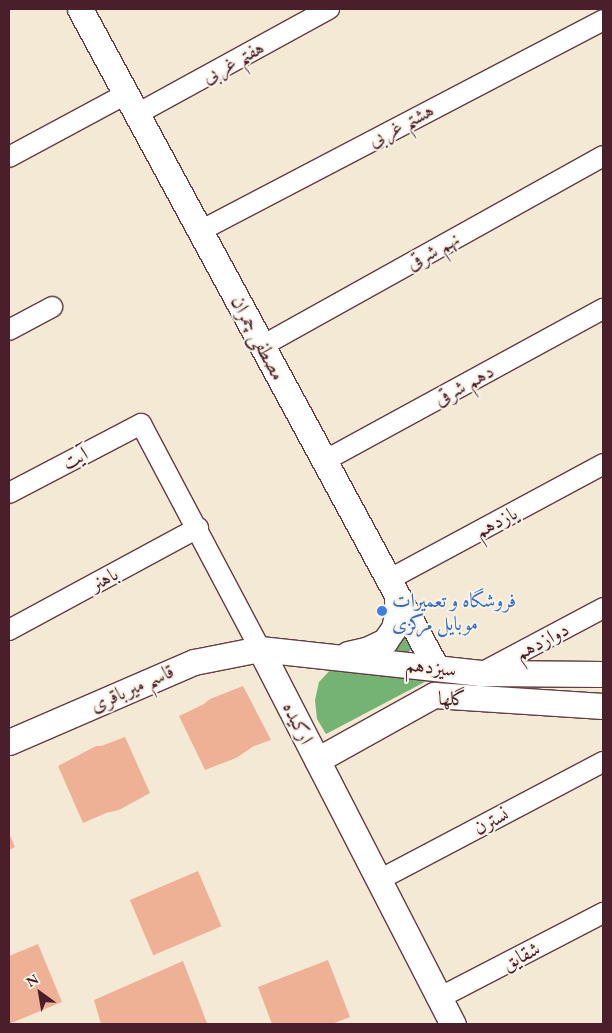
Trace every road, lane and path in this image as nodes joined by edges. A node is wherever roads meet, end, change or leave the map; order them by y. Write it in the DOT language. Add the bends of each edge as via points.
graph roads {
  1 [pos="80,9"];
  2 [pos="329,9"];
  3 [pos="603,20"];
  4 [pos="131,104"];
  5 [pos="10,152"];
  6 [pos="603,156"];
  7 [pos="200,230"];
  8 [pos="52,307"];
  9 [pos="603,309"];
  10 [pos="9,330"];
  11 [pos="262,346"];
  12 [pos="142,424"];
  13 [pos="324,461"];
  14 [pos="603,464"];
  15 [pos="9,493"];
  16 [pos="198,528"];
  17 [pos="393,588"];
  18 [pos="603,608"];
  19 [pos="9,630"];
  20 [pos="260,649"];
  21 [pos="335,657"];
  22 [pos="436,667"];
  23 [pos="481,673"];
  24 [pos="603,674"];
  25 [pos="603,706"];
  26 [pos="9,742"];
  27 [pos="317,760"];
  28 [pos="603,762"];
  29 [pos="379,880"];
  30 [pos="603,913"];
  31 [pos="439,998"];
  32 [pos="453,1024"];
  1 -- 4 [label="street, مصطفی چمران"];
  2 -- 4 [label="street, هفتم غربی"];
  3 -- 7 [label="street, هشتم غربی"];
  4 -- 5 [label="street, هفتم غربی"];
  4 -- 7 [label="street, مصطفی چمران"];
  6 -- 11 [label="street, نهم شرقی"];
  7 -- 11 [label="street, مصطفی چمران"];
  8 -- 10 [label="street"];
  9 -- 13 [label="street, دهم شرقی"];
  11 -- 13 [label="street, مصطفی چمران"];
  12 -- 15 [label="street, آیت"];
  12 -- 16 [label="street, ارکیده"];
  13 -- 17 [label="street, مصطفی چمران"];
  14 -- 17 [label="street, یازدهم"];
  16 -- 19 [label="street, باهنر"];
  16 -- 20 [label="street, ارکیده"];
  17 -- 21 [label="street" via="397,615 394,628 385,641 366,650"];
  17 -- 22 [label="street, مصطفی چمران"];
  18 -- 23 [label="street, دوازدهم"];
  20 -- 21 [label="street, سیزدهم"];
  20 -- 26 [label="street, قاسم میرباقری" via="194,662"];
  20 -- 27 [label="street, ارکیده"];
  21 -- 22 [label="street, سیزدهم"];
  22 -- 23 [label="street, سیزدهم"];
  23 -- 24 [label="street, سیزدهم"];
  25 -- 27 [label="street, گلها" via="434,695"];
  27 -- 29 [label="street, ارکیده"];
  28 -- 29 [label="street, نسترن"];
  29 -- 31 [label="street, ارکیده"];
  30 -- 31 [label="street, شقایق"];
  31 -- 32 [label="street, ارکیده"];
}
